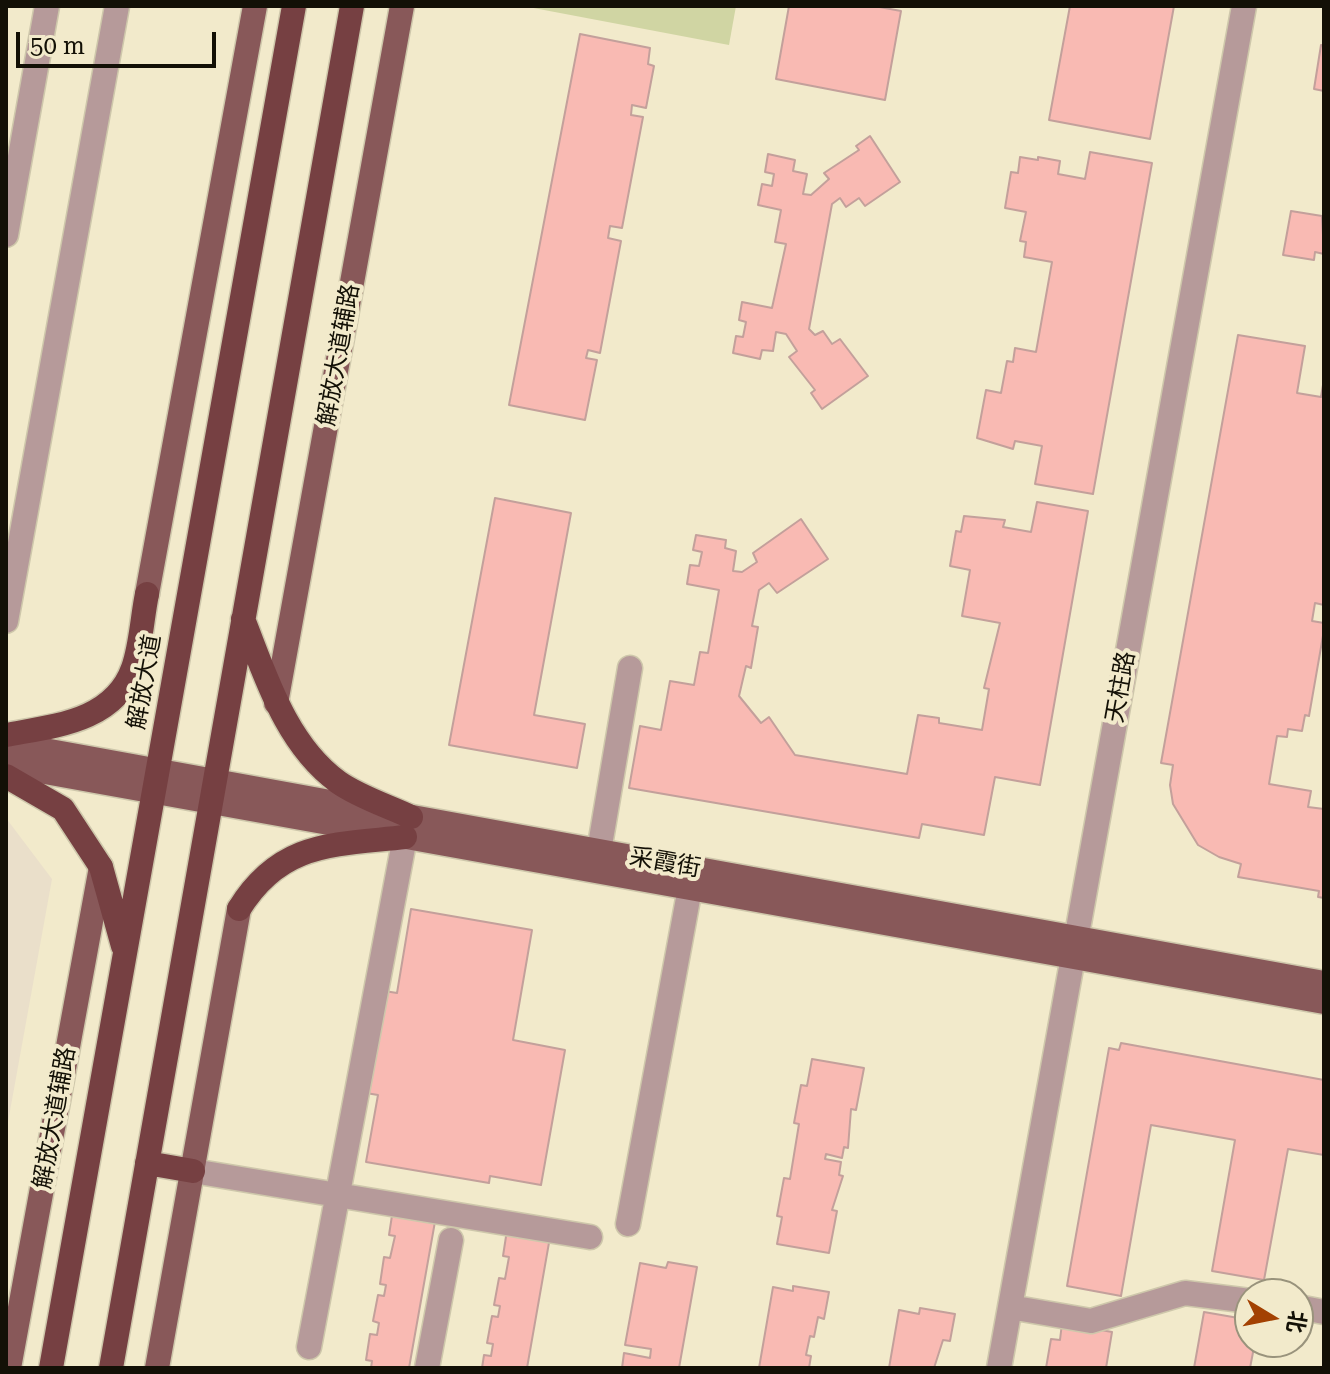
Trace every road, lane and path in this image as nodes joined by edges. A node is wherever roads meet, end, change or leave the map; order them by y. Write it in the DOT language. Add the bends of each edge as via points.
graph roads {
  1 [pos="47,6"];
  2 [pos="117,6"];
  3 [pos="255,6"];
  4 [pos="294,6"];
  5 [pos="352,6"];
  6 [pos="402,6"];
  7 [pos="1244,6"];
  8 [pos="16,122"];
  9 [pos="6,235"];
  10 [pos="147,594"];
  11 [pos="243,619"];
  12 [pos="6,621"];
  13 [pos="630,668"];
  14 [pos="276,703"];
  15 [pos="6,735"];
  16 [pos="6,743"];
  17 [pos="6,765"];
  18 [pos="6,776"];
  19 [pos="155,781"];
  20 [pos="212,791"];
  21 [pos="408,827"];
  22 [pos="599,851"];
  23 [pos="101,867"];
  24 [pos="690,888"];
  25 [pos="239,909"];
  26 [pos="1075,948"];
  27 [pos="125,954"];
  28 [pos="1324,983"];
  29 [pos="1324,1002"];
  30 [pos="147,1163"];
  31 [pos="193,1171"];
  32 [pos="338,1193"];
  33 [pos="628,1224"];
  34 [pos="590,1237"];
  35 [pos="451,1240"];
  36 [pos="1234,1299"];
  37 [pos="1010,1307"];
  38 [pos="309,1347"];
  39 [pos="9,1368"];
  40 [pos="51,1368"];
  41 [pos="111,1368"];
  42 [pos="157,1368"];
  43 [pos="427,1368"];
  44 [pos="999,1368"];
  1 -- 8 [label="street"];
  2 -- 12 [label="street"];
  3 -- 10 [label="main road"];
  4 -- 19 [label="highway, 解放大道"];
  5 -- 11 [label="highway"];
  6 -- 14 [label="main road, 解放大道辅路"];
  7 -- 26 [label="street, 天柱路"];
  8 -- 9 [label="street"];
  10 -- 15 [label="highway" via="133,669 119,692 84,720"];
  11 -- 14 [label="highway"];
  11 -- 20 [label="highway"];
  13 -- 22 [label="street"];
  14 -- 21 [label="highway" via="310,757 340,784"];
  16 -- 19 [label="main road, 采霞街"];
  17 -- 19 [label="main road, 采霞街"];
  18 -- 23 [label="highway" via="63,809"];
  19 -- 20 [label="main road, 采霞街"];
  19 -- 27 [label="highway, 解放大道"];
  20 -- 21 [label="main road, 采霞街"];
  20 -- 30 [label="highway"];
  21 -- 22 [label="main road, 采霞街"];
  21 -- 24 [label="main road, 采霞街"];
  21 -- 25 [label="highway" via="312,848 284,860 255,883"];
  21 -- 32 [label="street"];
  22 -- 26 [label="main road, 采霞街"];
  23 -- 27 [label="highway"];
  23 -- 39 [label="main road, 解放大道辅路"];
  24 -- 26 [label="main road, 采霞街"];
  24 -- 33 [label="street"];
  25 -- 31 [label="main road"];
  26 -- 28 [label="main road, 采霞街"];
  26 -- 29 [label="main road, 采霞街"];
  26 -- 37 [label="street, 天柱路"];
  27 -- 40 [label="highway, 解放大道"];
  30 -- 31 [label="highway"];
  30 -- 41 [label="highway"];
  31 -- 32 [label="street"];
  31 -- 42 [label="main road"];
  32 -- 34 [label="street"];
  32 -- 38 [label="street"];
  35 -- 43 [label="street"];
  36 -- 37 [label="street" via="1185,1293 1091,1321"];
  37 -- 44 [label="street, 天柱路"];
}
